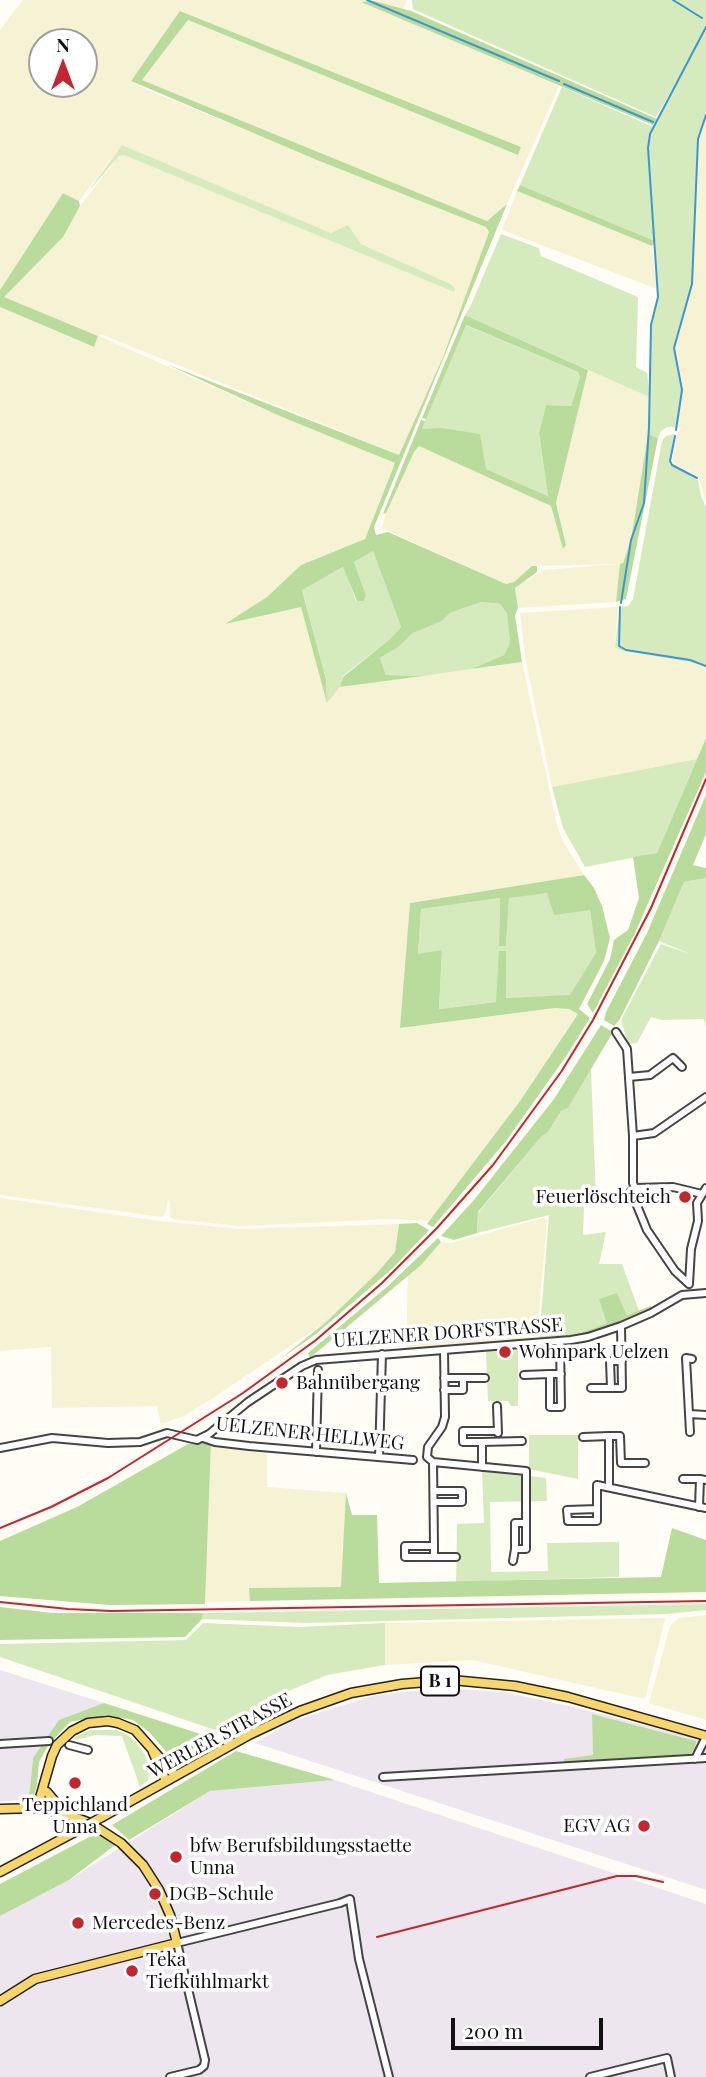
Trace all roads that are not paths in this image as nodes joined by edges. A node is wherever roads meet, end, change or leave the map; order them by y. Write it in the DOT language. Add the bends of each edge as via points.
graph roads {
  1 [pos="616,1032"];
  2 [pos="682,1067"];
  3 [pos="629,1077"];
  4 [pos="706,1097"];
  5 [pos="633,1136"];
  6 [pos="635,1188"];
  7 [pos="706,1188"];
  8 [pos="703,1194"];
  9 [pos="689,1284"];
  10 [pos="689,1293"];
  11 [pos="706,1293"];
  12 [pos="621,1326"];
  13 [pos="560,1342"];
  14 [pos="444,1350"];
  15 [pos="382,1354"];
  16 [pos="686,1358"];
  17 [pos="622,1361"];
  18 [pos="318,1370"];
  19 [pos="550,1374"];
  20 [pos="561,1374"];
  21 [pos="524,1375"];
  22 [pos="444,1378"];
  23 [pos="463,1378"];
  24 [pos="485,1378"];
  25 [pos="591,1388"];
  26 [pos="611,1388"];
  27 [pos="444,1390"];
  28 [pos="497,1406"];
  29 [pos="690,1414"];
  30 [pos="706,1415"];
  31 [pos="498,1431"];
  32 [pos="690,1432"];
  33 [pos="609,1436"];
  34 [pos="583,1437"];
  35 [pos="204,1438"];
  36 [pos="522,1441"];
  37 [pos="482,1442"];
  38 [pos="499,1442"];
  39 [pos="0,1448"];
  40 [pos="316,1452"];
  41 [pos="379,1457"];
  42 [pos="412,1461"];
  43 [pos="433,1462"];
  44 [pos="645,1463"];
  45 [pos="609,1464"];
  46 [pos="621,1464"];
  47 [pos="482,1467"];
  48 [pos="682,1479"];
  49 [pos="703,1480"];
  50 [pos="609,1487"];
  51 [pos="434,1491"];
  52 [pos="434,1502"];
  53 [pos="462,1502"];
  54 [pos="703,1508"];
  55 [pos="597,1509"];
  56 [pos="462,1512"];
  57 [pos="526,1522"];
  58 [pos="505,1523"];
  59 [pos="515,1523"];
  60 [pos="434,1546"];
  61 [pos="515,1549"];
  62 [pos="456,1556"];
  63 [pos="434,1557"];
  64 [pos="513,1561"];
  65 [pos="706,1737"];
  66 [pos="49,1741"];
  67 [pos="0,1744"];
  68 [pos="69,1745"];
  69 [pos="150,1745"];
  70 [pos="88,1751"];
  71 [pos="706,1758"];
  72 [pos="695,1759"];
  73 [pos="48,1770"];
  74 [pos="176,1775"];
  75 [pos="383,1777"];
  76 [pos="166,1781"];
  77 [pos="47,1792"];
  78 [pos="41,1808"];
  79 [pos="0,1809"];
  80 [pos="66,1814"];
  81 [pos="0,1872"];
  82 [pos="177,1943"];
  83 [pos="1,2002"];
  84 [pos="170,2077"];
  85 [pos="389,2077"];
  86 [pos="590,2077"];
  87 [pos="671,2077"];
  1 -- 3 [label="street" via="627,1049"];
  2 -- 3 [label="street" via="673,1058 650,1075"];
  3 -- 5 [label="street"];
  4 -- 5 [label="street" via="654,1133"];
  5 -- 6 [label="street"];
  6 -- 8 [label="street" via="683,1188"];
  6 -- 9 [label="street" via="631,1191 647,1230"];
  7 -- 8 [label="street"];
  8 -- 9 [label="street" via="697,1203"];
  9 -- 10 [label="street"];
  10 -- 11 [label="street, UELZENER DORFSTRASSE"];
  10 -- 12 [label="street, UELZENER DORFSTRASSE"];
  12 -- 13 [label="street, UELZENER DORFSTRASSE"];
  12 -- 17 [label="street"];
  13 -- 14 [label="street, UELZENER DORFSTRASSE"];
  13 -- 20 [label="street"];
  14 -- 15 [label="street, UELZENER DORFSTRASSE"];
  14 -- 22 [label="street"];
  15 -- 35 [label="street, UELZENER DORFSTRASSE" via="306,1364 242,1406"];
  15 -- 41 [label="street"];
  16 -- 29 [label="street"];
  17 -- 26 [label="street" via="622,1388"];
  17 -- 26 [label="street" via="610,1361"];
  18 -- 40 [label="street"];
  19 -- 20 [label="street"];
  19 -- 20 [label="street" via="550,1407 561,1407"];
  19 -- 21 [label="street"];
  22 -- 23 [label="street"];
  22 -- 27 [label="street"];
  23 -- 24 [label="street"];
  23 -- 27 [label="street" via="463,1390"];
  25 -- 26 [label="street"];
  27 -- 43 [label="street" via="445,1418 428,1447 427,1457"];
  28 -- 31 [label="street"];
  29 -- 30 [label="street"];
  29 -- 32 [label="street"];
  31 -- 37 [label="street" via="463,1431 463,1442"];
  31 -- 38 [label="street"];
  33 -- 34 [label="street"];
  33 -- 45 [label="street"];
  33 -- 46 [label="street" via="620,1436"];
  35 -- 39 [label="street" via="167,1433 139,1442 52,1438"];
  35 -- 40 [label="street, UELZENER HELLWEG"];
  36 -- 38 [label="street"];
  37 -- 38 [label="street"];
  37 -- 47 [label="street"];
  40 -- 41 [label="street, UELZENER HELLWEG"];
  41 -- 42 [label="street, UELZENER HELLWEG"];
  43 -- 47 [label="street"];
  43 -- 51 [label="street"];
  44 -- 46 [label="street"];
  45 -- 46 [label="street"];
  45 -- 50 [label="street"];
  47 -- 57 [label="street" via="526,1471"];
  48 -- 49 [label="street"];
  49 -- 54 [label="street"];
  50 -- 54 [label="street"];
  50 -- 55 [label="street" via="597,1485"];
  51 -- 52 [label="street"];
  51 -- 53 [label="street" via="462,1490"];
  52 -- 53 [label="street"];
  52 -- 60 [label="street"];
  53 -- 56 [label="street"];
  55 -- 55 [label="street" via="567,1510 568,1521 597,1521"];
  57 -- 59 [label="street"];
  57 -- 61 [label="street" via="526,1549"];
  58 -- 59 [label="street"];
  59 -- 61 [label="street"];
  60 -- 63 [label="street"];
  60 -- 63 [label="street" via="405,1546 405,1557"];
  61 -- 64 [label="street"];
  62 -- 63 [label="street"];
  65 -- 72 [label="street"];
  65 -- 74 [label="main road, WERLER STRASSE / B 1" via="515,1686 432,1681 377,1687 300,1711"];
  66 -- 67 [label="street"];
  68 -- 70 [label="street"];
  69 -- 73 [label="main road" via="135,1730 118,1723 88,1723 57,1745"];
  69 -- 74 [label="main road"];
  69 -- 76 [label="main road"];
  71 -- 72 [label="street"];
  72 -- 75 [label="street"];
  73 -- 77 [label="main road"];
  73 -- 78 [label="main road"];
  74 -- 76 [label="main road, WERLER STRASSE / B 1"];
  76 -- 81 [label="main road, WERLER STRASSE / B 1, bridge"];
  77 -- 78 [label="main road"];
  77 -- 80 [label="main road"];
  78 -- 79 [label="main road"];
  78 -- 80 [label="main road"];
  80 -- 82 [label="main road" via="103,1830 149,1872 164,1899"];
  82 -- 83 [label="main road" via="39,1978"];
  82 -- 84 [label="street" via="205,2060 199,2070"];
  82 -- 85 [label="street" via="350,1899 357,1950"];
  86 -- 87 [label="street" via="667,2059"];
}
